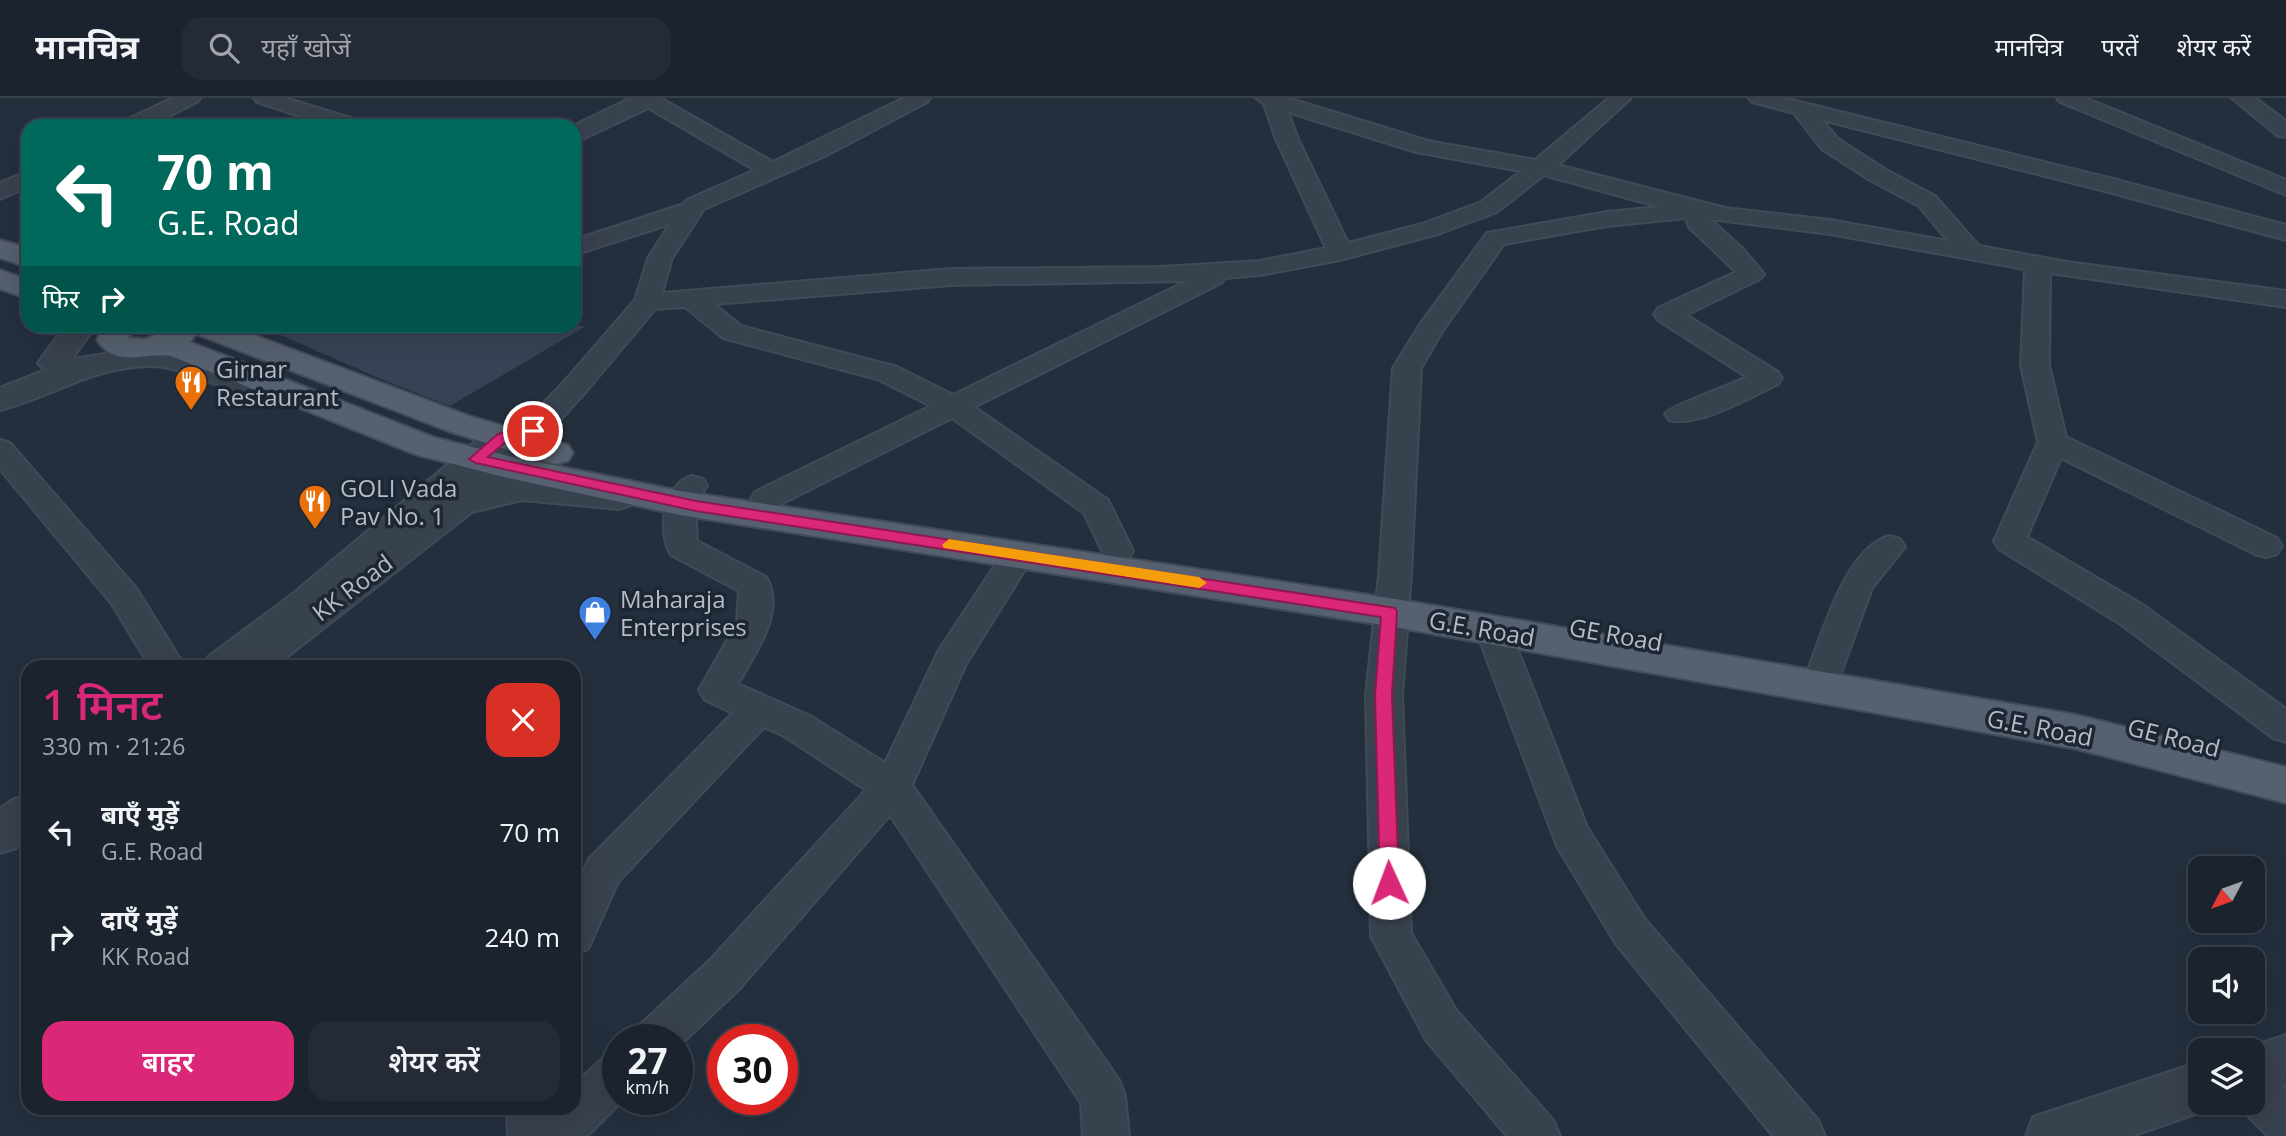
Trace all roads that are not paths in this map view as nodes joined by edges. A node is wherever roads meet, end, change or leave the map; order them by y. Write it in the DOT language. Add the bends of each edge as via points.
graph roads {
  1 [pos="190,98"];
  2 [pos="264,98"];
  3 [pos="611,98"];
  4 [pos="920,98"];
  5 [pos="1621,98"];
  6 [pos="1759,98"];
  7 [pos="2067,98"];
  8 [pos="2242,98"];
  9 [pos="649,99"];
  10 [pos="1270,100"];
  11 [pos="1802,109"];
  12 [pos="146,119"];
  13 [pos="330,119"];
  14 [pos="568,119"];
  15 [pos="2286,131"];
  16 [pos="581,132"];
  17 [pos="1536,168"];
  18 [pos="773,171"];
  19 [pos="2280,181"];
  20 [pos="21,182"];
  21 [pos="0,192"];
  22 [pos="1489,207"];
  23 [pos="693,209"];
  24 [pos="1701,210"];
  25 [pos="2286,233"];
  26 [pos="1496,238"];
  27 [pos="581,246"];
  28 [pos="0,248"];
  29 [pos="1971,252"];
  30 [pos="1340,253"];
  31 [pos="21,256"];
  32 [pos="2038,264"];
  33 [pos="1228,270"];
  34 [pos="0,279"];
  35 [pos="21,287"];
  36 [pos="692,299"];
  37 [pos="2286,299"];
  38 [pos="647,302"];
  39 [pos="74,333"];
  40 [pos="106,333"];
  41 [pos="115,333"];
  42 [pos="181,333"];
  43 [pos="221,333"];
  44 [pos="159,345"];
  45 [pos="54,363"];
  46 [pos="270,384"];
  47 [pos="0,391"];
  48 [pos="0,400"];
  49 [pos="953,406"];
  50 [pos="1679,414"];
  51 [pos="396,434"];
  52 [pos="2053,442"];
  53 [pos="510,448"];
  54 [pos="0,450"];
  55 [pos="686,494"];
  56 [pos="642,495"];
  57 [pos="766,499"];
  58 [pos="442,502"];
  59 [pos="2266,546"];
  60 [pos="1889,547"];
  61 [pos="1117,551"];
  62 [pos="1018,555"];
  63 [pos="1391,604"];
  64 [pos="1493,630"];
  65 [pos="164,660"];
  66 [pos="232,660"];
  67 [pos="254,660"];
  68 [pos="1825,670"];
  69 [pos="759,709"];
  70 [pos="2286,728"];
  71 [pos="2286,765"];
  72 [pos="2286,785"];
  73 [pos="892,787"];
  74 [pos="581,920"];
  75 [pos="672,1024"];
  76 [pos="2286,1060"];
  77 [pos="2265,1067"];
  78 [pos="602,1090"];
  79 [pos="2188,1092"];
  80 [pos="2265,1101"];
  81 [pos="581,1110"];
  82 [pos="530,1115"];
  83 [pos="576,1115"];
  84 [pos="2286,1122"];
  85 [pos="531,1136"];
  86 [pos="554,1136"];
  87 [pos="1106,1136"];
  88 [pos="1537,1136"];
  89 [pos="1802,1136"];
  90 [pos="2052,1136"];
  1 -- 12 [label="street"];
  2 -- 13 [label="street"];
  3 -- 14 [label="street"];
  4 -- 18 [label="street"];
  5 -- 17 [label="street"];
  6 -- 11 [label="street"];
  7 -- 19 [label="street"];
  8 -- 15 [label="street"];
  9 -- 16 [label="street"];
  9 -- 18 [label="street"];
  10 -- 17 [label="street" via="1424,147"];
  10 -- 30 [label="street"];
  11 -- 25 [label="street"];
  11 -- 29 [label="street" via="1830,144 1927,201"];
  17 -- 22 [label="street"];
  17 -- 24 [label="street"];
  18 -- 23 [label="street"];
  20 -- 21 [label="street"];
  22 -- 26 [label="street"];
  22 -- 30 [label="street" via="1430,229"];
  23 -- 27 [label="street"];
  23 -- 38 [label="street" via="660,258"];
  24 -- 26 [label="street" via="1607,219"];
  24 -- 29 [label="street"];
  24 -- 50 [label="street" via="1697,222 1751,274 1667,314 1768,377"];
  26 -- 63 [label="street" via="1407,368"];
  28 -- 31 [label="main road"];
  29 -- 32 [label="street"];
  30 -- 33 [label="street"];
  32 -- 37 [label="street"];
  32 -- 52 [label="street" via="2035,365"];
  33 -- 36 [label="street" via="951,277"];
  33 -- 49 [label="street"];
  34 -- 35 [label="main road"];
  36 -- 38 [label="street"];
  36 -- 49 [label="street" via="732,332 887,373"];
  38 -- 53 [label="street" via="573,389"];
  39 -- 45 [label="street"];
  40 -- 45 [label="street"];
  41 -- 44 [label="main road" via="116,345 124,348"];
  42 -- 44 [label="main road"];
  43 -- 53 [label="main road"];
  44 -- 46 [label="main road"];
  45 -- 47 [label="street"];
  46 -- 48 [label="street" via="238,381 151,356 86,365"];
  46 -- 51 [label="main road"];
  49 -- 57 [label="street"];
  49 -- 61 [label="street" via="1097,507"];
  51 -- 53 [label="main road" via="426,446"];
  51 -- 58 [label="street" via="440,476"];
  52 -- 59 [label="street"];
  52 -- 70 [label="street" via="2010,541 2131,614"];
  53 -- 55 [label="main road, GE Road" via="630,473"];
  53 -- 56 [label="main road, G.E. Road"];
  53 -- 58 [label="street, KK Road"];
  54 -- 65 [label="street" via="124,596"];
  55 -- 56 [label="main road, G.E. Road"];
  55 -- 57 [label="main road, GE Road"];
  55 -- 62 [label="main road, G.E. Road"];
  55 -- 69 [label="street" via="682,547 755,585 754,623 717,690"];
  56 -- 58 [label="street" via="616,497 522,488"];
  57 -- 61 [label="main road, GE Road"];
  58 -- 66 [label="street, KK Road"];
  58 -- 67 [label="street, KK Road"];
  60 -- 68 [label="street" via="1857,583"];
  61 -- 63 [label="main road, GE Road"];
  62 -- 63 [label="main road, G.E. Road"];
  62 -- 73 [label="street" via="951,659"];
  63 -- 64 [label="main road, G.E. Road"];
  63 -- 68 [label="main road, GE Road"];
  63 -- 88 [label="street" via="1384,695 1391,936 1441,1025"];
  64 -- 72 [label="main road, G.E. Road" via="2077,732"];
  64 -- 89 [label="street" via="1571,834 1597,877 1630,931"];
  68 -- 71 [label="main road, GE Road" via="2082,714"];
  69 -- 73 [label="street" via="797,726"];
  69 -- 74 [label="street" via="603,871"];
  73 -- 75 [label="street" via="725,974"];
  73 -- 87 [label="street" via="1102,1096"];
  76 -- 77 [label="street"];
  78 -- 81 [label="street"];
  79 -- 90 [label="street"];
  80 -- 84 [label="street"];
  82 -- 85 [label="street"];
  83 -- 86 [label="street"];
}
